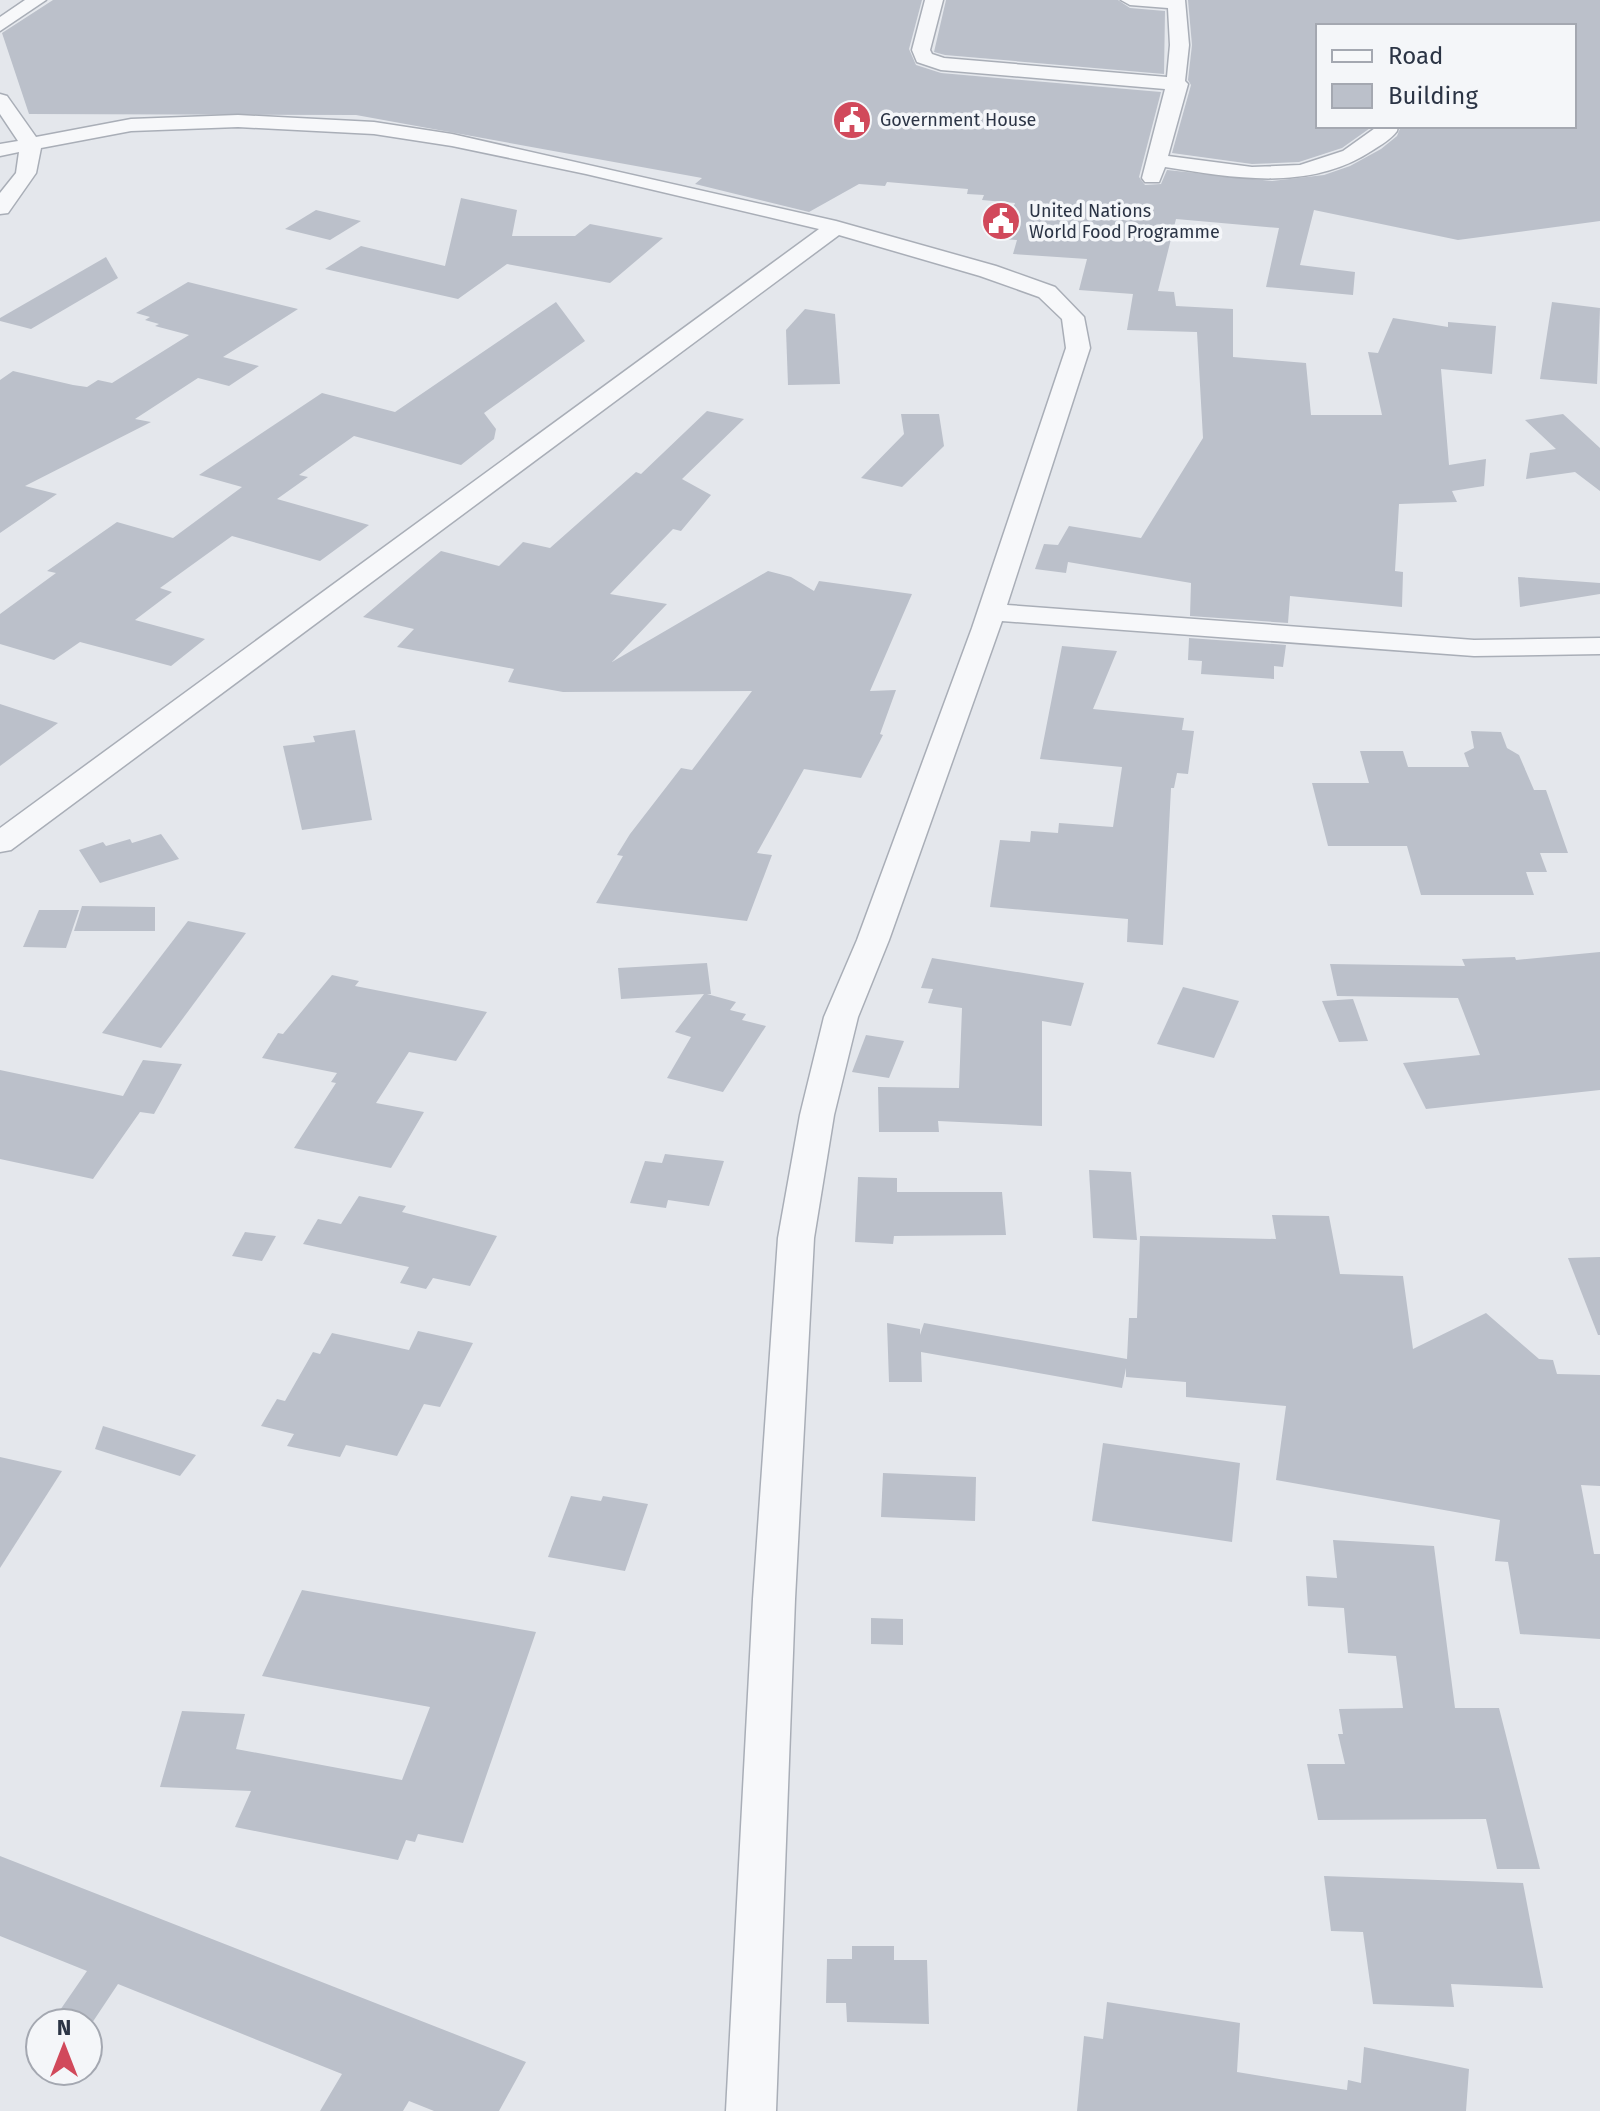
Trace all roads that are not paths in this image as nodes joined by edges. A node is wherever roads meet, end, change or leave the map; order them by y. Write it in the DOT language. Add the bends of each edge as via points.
graph roads {
  1 [pos="37,0"];
  2 [pos="934,0"];
  3 [pos="1130,0"];
  4 [pos="1176,2"];
  5 [pos="0,25"];
  6 [pos="1178,84"];
  7 [pos="0,100"];
  8 [pos="1388,128"];
  9 [pos="31,145"];
  10 [pos="0,150"];
  11 [pos="0,208"];
  12 [pos="836,227"];
  13 [pos="991,612"];
  14 [pos="1600,646"];
  15 [pos="0,843"];
  16 [pos="751,2111"];
  1 -- 5 [label="street"];
  2 -- 6 [label="street" via="921,50 924,58 941,64"];
  3 -- 4 [label="street"];
  4 -- 6 [label="street"];
  6 -- 8 [label="street" via="1154,169 1299,173 1345,159"];
  7 -- 9 [label="street"];
  9 -- 10 [label="street"];
  9 -- 11 [label="street" via="26,173"];
  9 -- 12 [label="street" via="131,125 238,121 374,128 586,168"];
  12 -- 13 [label="street" via="1047,292 1073,317 1078,348"];
  12 -- 15 [label="street"];
  13 -- 14 [label="street" via="1474,648"];
  13 -- 16 [label="street" via="841,1017 796,1238"];
}
